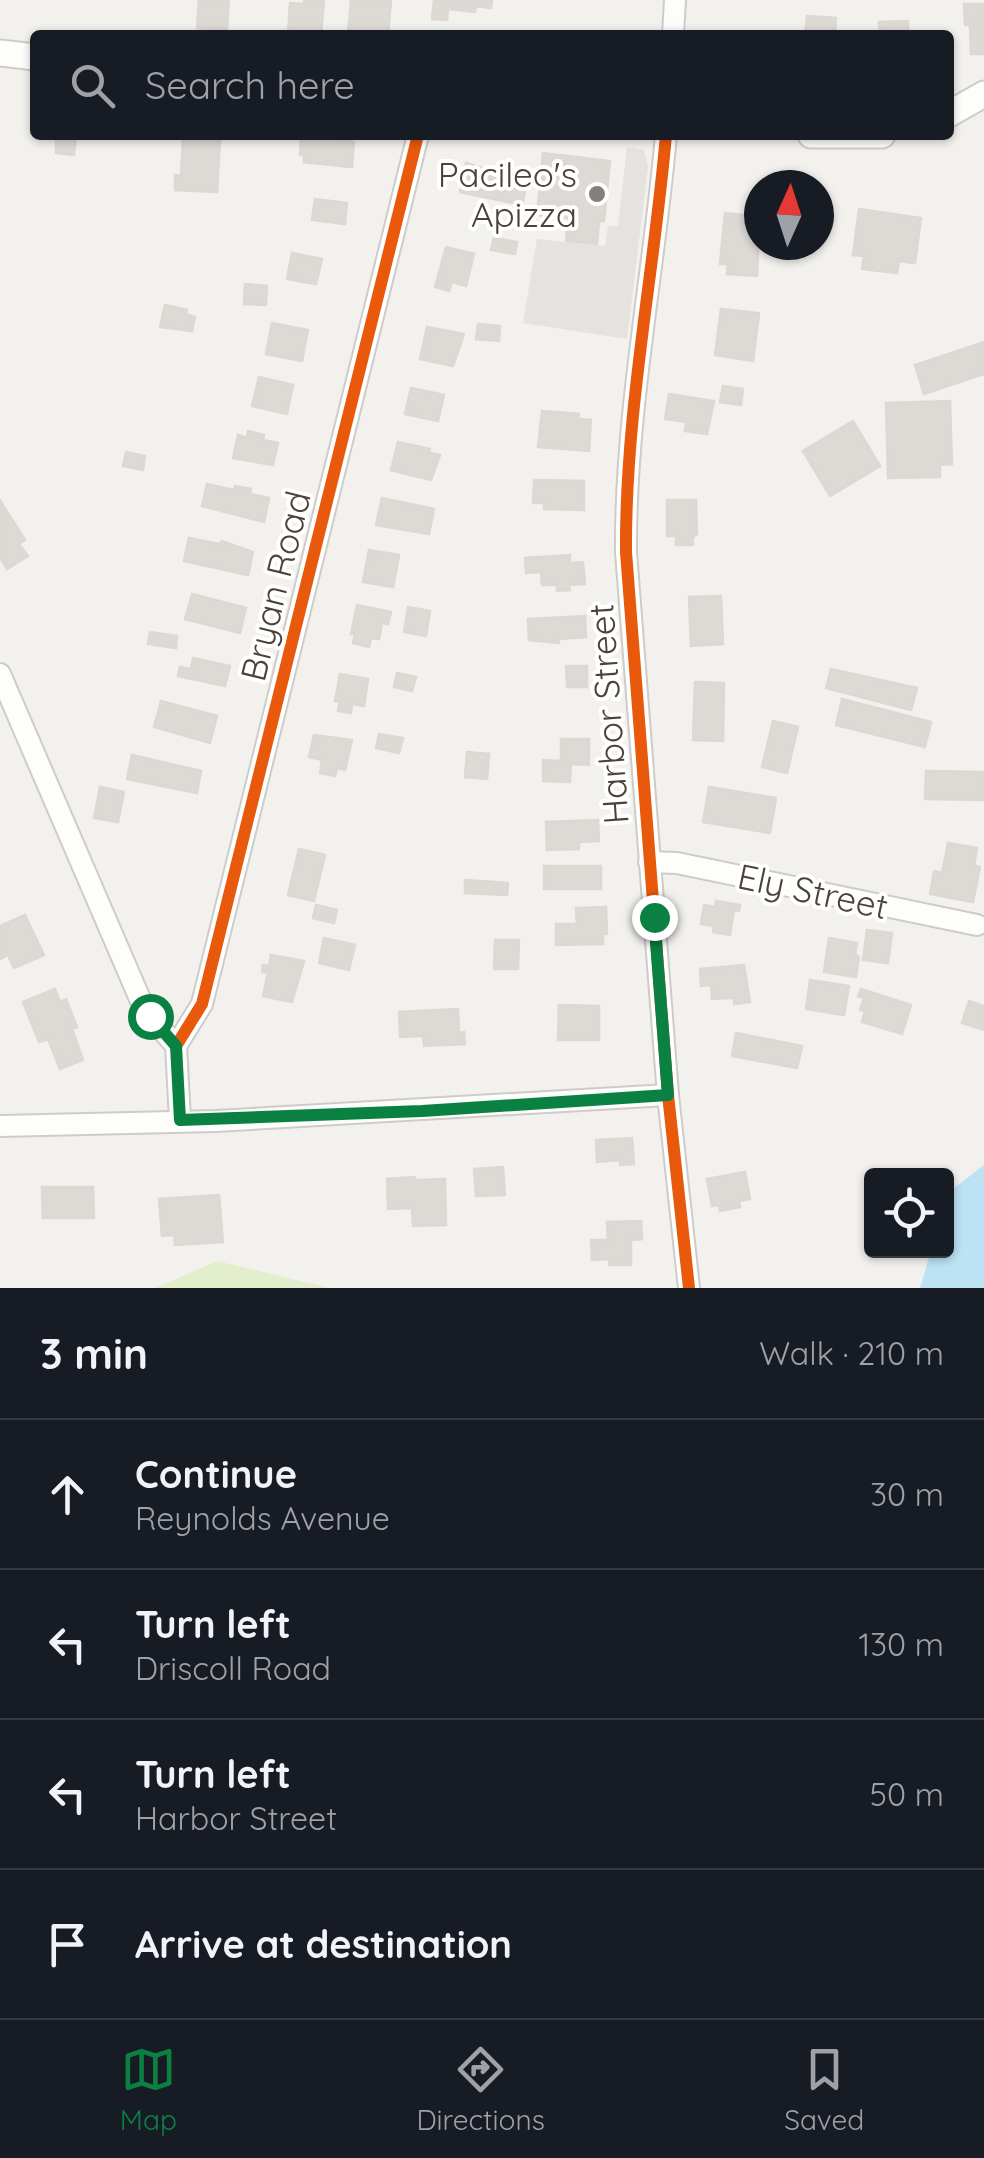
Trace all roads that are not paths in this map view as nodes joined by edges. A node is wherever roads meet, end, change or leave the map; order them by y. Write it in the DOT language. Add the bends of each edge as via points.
graph roads {
  1 [pos="675,0"];
  2 [pos="673,30"];
  3 [pos="0,54"];
  4 [pos="30,57"];
  5 [pos="984,94"];
  6 [pos="954,111"];
  7 [pos="417,140"];
  8 [pos="665,140"];
  9 [pos="0,674"];
  10 [pos="650,862"];
  11 [pos="976,925"];
  12 [pos="176,1046"];
  13 [pos="668,1095"];
  14 [pos="180,1120"];
  15 [pos="0,1126"];
  16 [pos="689,1288"];
  1 -- 2 [label="street"];
  3 -- 4 [label="street"];
  5 -- 6 [label="street"];
  7 -- 12 [label="street, Bryan Road" via="202,1004"];
  8 -- 10 [label="street, Harbor Street" via="626,514"];
  9 -- 12 [label="street" via="140,999"];
  10 -- 11 [label="street, Ely Street"];
  10 -- 13 [label="street, Harbor Street"];
  12 -- 14 [label="street"];
  13 -- 14 [label="street"];
  13 -- 16 [label="street, Harbor Street"];
  14 -- 15 [label="street"];
}
